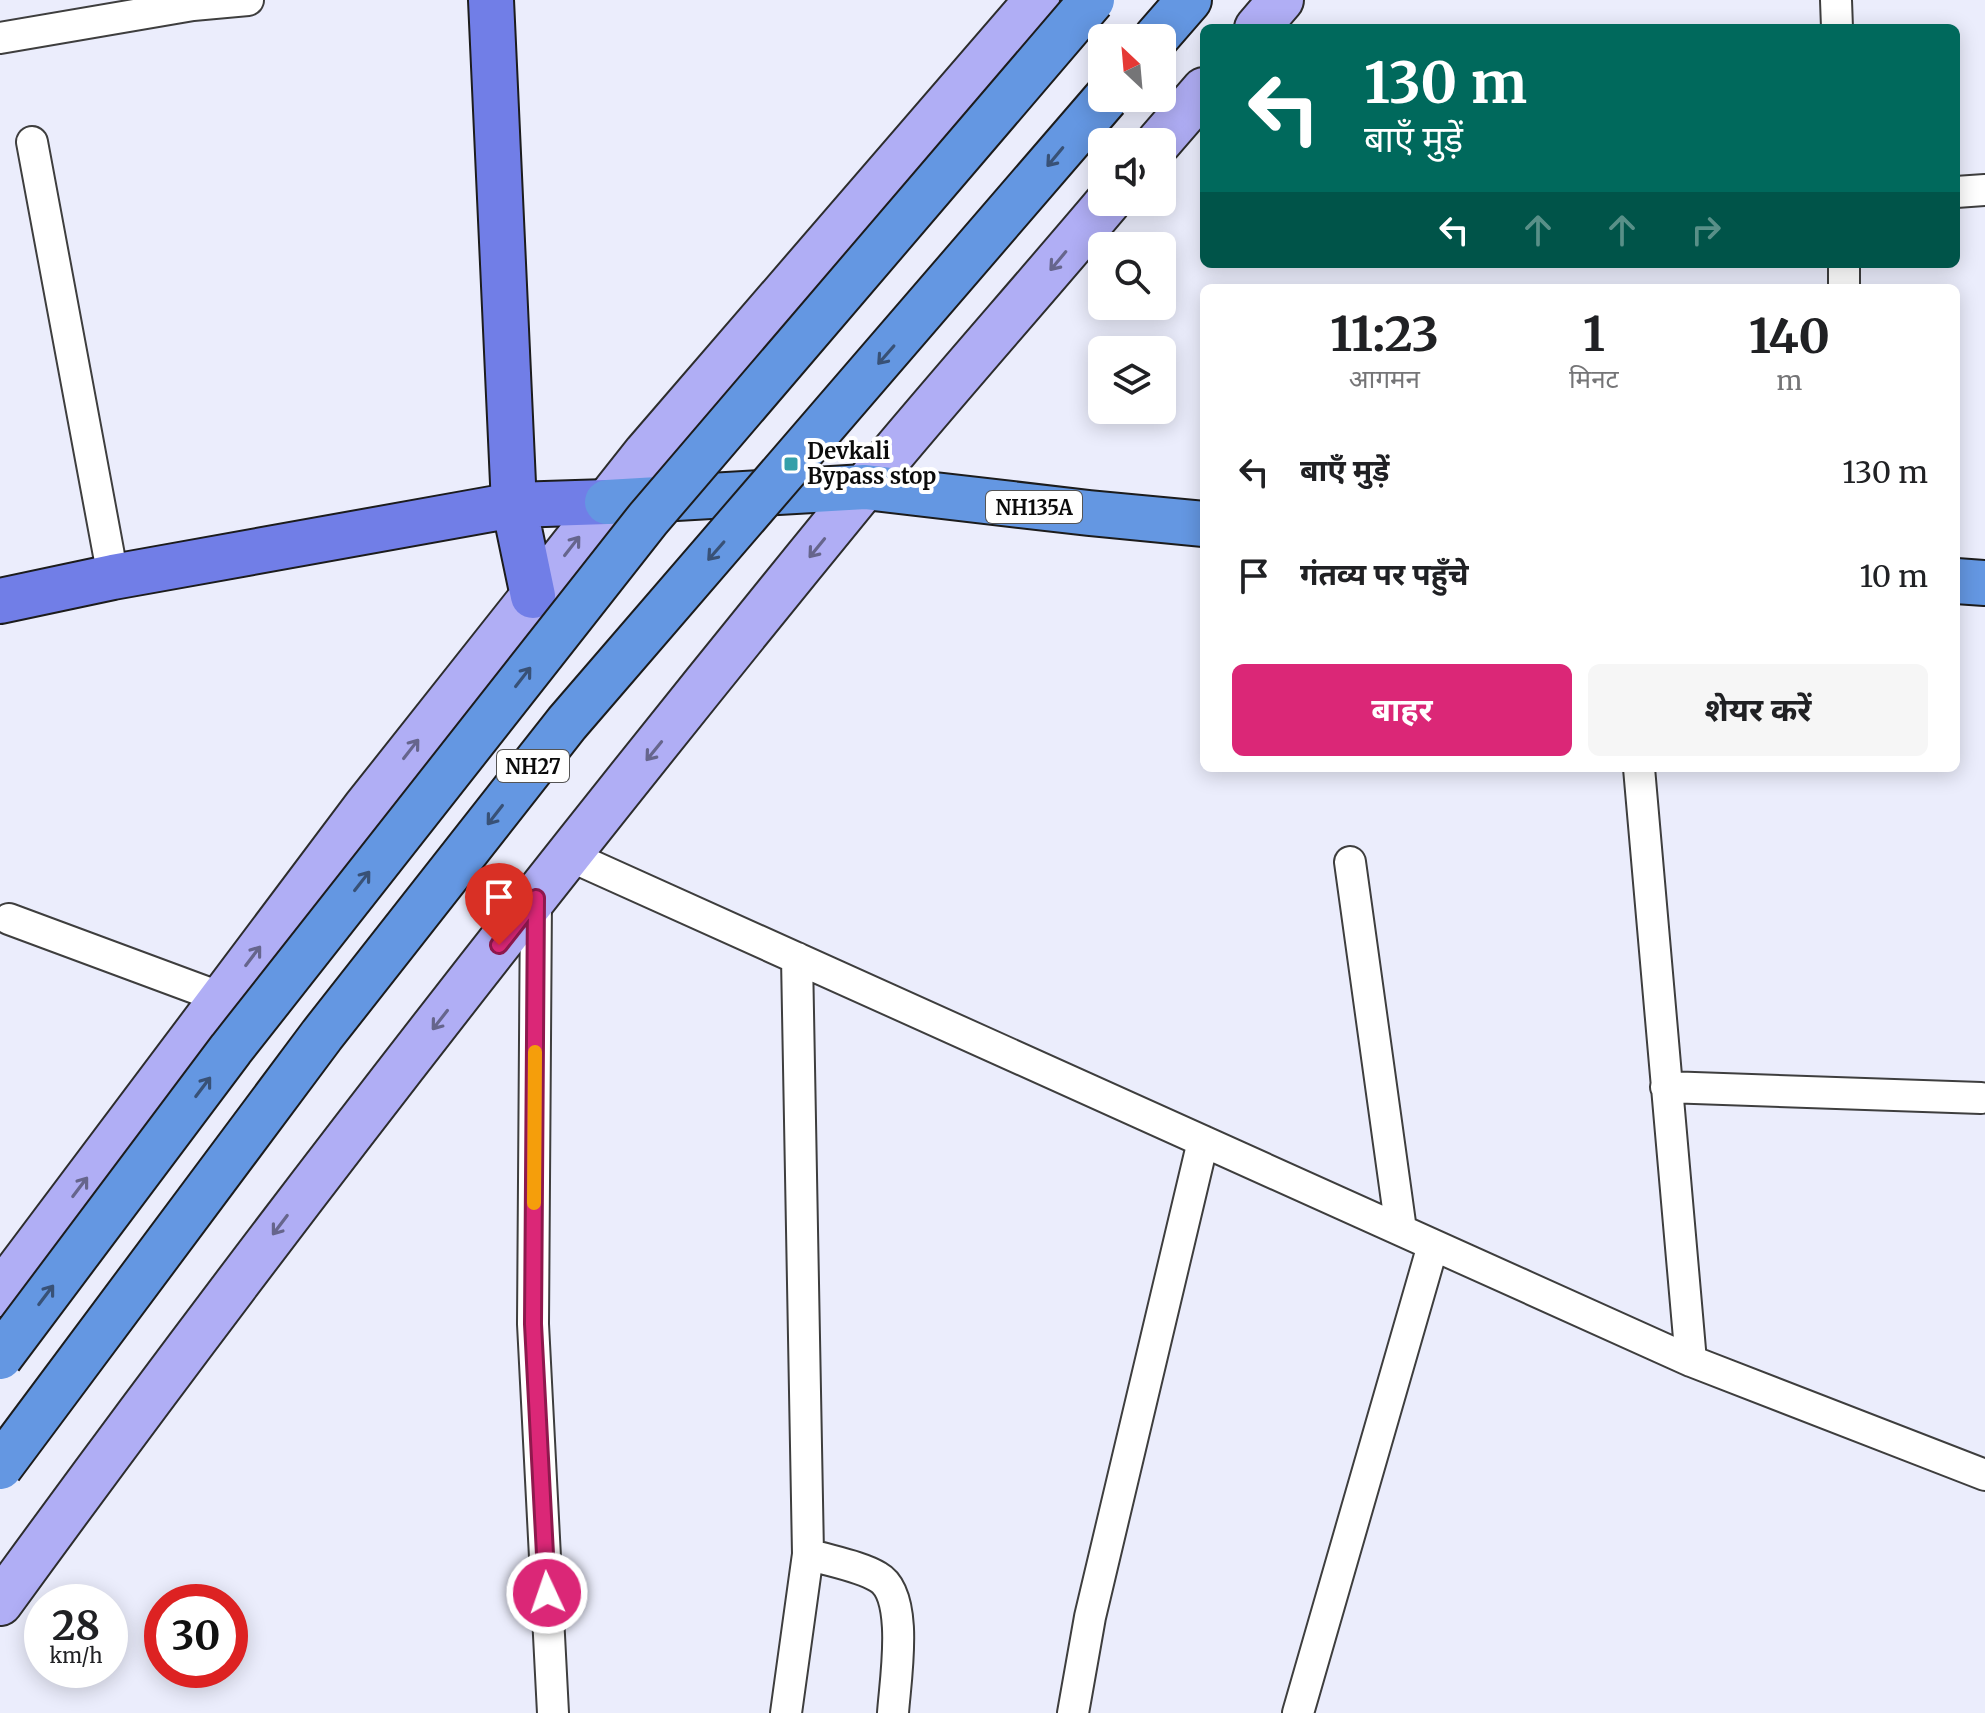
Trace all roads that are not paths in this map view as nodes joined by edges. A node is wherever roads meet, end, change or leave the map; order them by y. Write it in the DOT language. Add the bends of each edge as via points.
graph roads {
  1 [pos="248,0"];
  2 [pos="491,0"];
  3 [pos="1037,0"];
  4 [pos="1092,0"];
  5 [pos="1189,0"];
  6 [pos="1281,0"];
  7 [pos="1836,0"];
  8 [pos="1168,24"];
  9 [pos="1260,24"];
  10 [pos="1837,24"];
  11 [pos="0,38"];
  12 [pos="1200,95"];
  13 [pos="1094,112"];
  14 [pos="1171,128"];
  15 [pos="32,142"];
  16 [pos="1985,190"];
  17 [pos="1960,192"];
  18 [pos="1096,216"];
  19 [pos="865,487"];
  20 [pos="607,502"];
  21 [pos="514,505"];
  22 [pos="1200,524"];
  23 [pos="113,577"];
  24 [pos="1960,581"];
  25 [pos="1985,583"];
  26 [pos="533,596"];
  27 [pos="0,601"];
  28 [pos="1639,772"];
  29 [pos="570,856"];
  30 [pos="1350,862"];
  31 [pos="536,898"];
  32 [pos="9,919"];
  33 [pos="797,958"];
  34 [pos="222,998"];
  35 [pos="1666,1087"];
  36 [pos="1981,1098"];
  37 [pos="1203,1141"];
  38 [pos="1401,1230"];
  39 [pos="1433,1245"];
  40 [pos="0,1294"];
  41 [pos="0,1357"];
  42 [pos="1691,1361"];
  43 [pos="0,1467"];
  44 [pos="1985,1475"];
  45 [pos="808,1554"];
  46 [pos="0,1603"];
  47 [pos="553,1713"];
  48 [pos="786,1713"];
  49 [pos="893,1713"];
  50 [pos="1073,1713"];
  51 [pos="1298,1713"];
  1 -- 11 [label="street"];
  2 -- 21 [label="main road"];
  3 -- 20 [label="street"];
  41 -- 4 [label="highway, NH27, one-way, bridge" via="231,1049 648,519"];
  5 -- 8 [label="highway"];
  6 -- 9 [label="street"];
  7 -- 10 [label="street"];
  12 -- 14 [label="street"];
  13 -- 43 [label="highway, NH27, one-way, bridge" via="567,723 322,1035"];
  15 -- 23 [label="street"];
  16 -- 17 [label="street"];
  18 -- 19 [label="street, one-way"];
  19 -- 20 [label="highway, NH135A"];
  19 -- 22 [label="highway, NH135A"];
  19 -- 29 [label="street, one-way"];
  20 -- 21 [label="main road"];
  26 -- 20 [label="street, one-way"];
  21 -- 23 [label="main road"];
  21 -- 26 [label="main road"];
  23 -- 27 [label="main road"];
  24 -- 25 [label="highway"];
  34 -- 26 [label="street, one-way"];
  28 -- 35 [label="street"];
  29 -- 31 [label="street"];
  29 -- 33 [label="street"];
  30 -- 38 [label="street"];
  31 -- 46 [label="street, one-way" via="314,1180"];
  31 -- 47 [label="street" via="533,1324"];
  32 -- 34 [label="street"];
  33 -- 37 [label="street"];
  33 -- 45 [label="street"];
  40 -- 34 [label="street, one-way"];
  35 -- 36 [label="street"];
  35 -- 42 [label="street"];
  37 -- 38 [label="street"];
  37 -- 50 [label="street" via="1090,1617"];
  38 -- 39 [label="street"];
  39 -- 42 [label="street"];
  39 -- 51 [label="street"];
  42 -- 44 [label="street"];
  45 -- 48 [label="street"];
  45 -- 49 [label="street" via="880,1578 893,1595 899,1617"];
}
